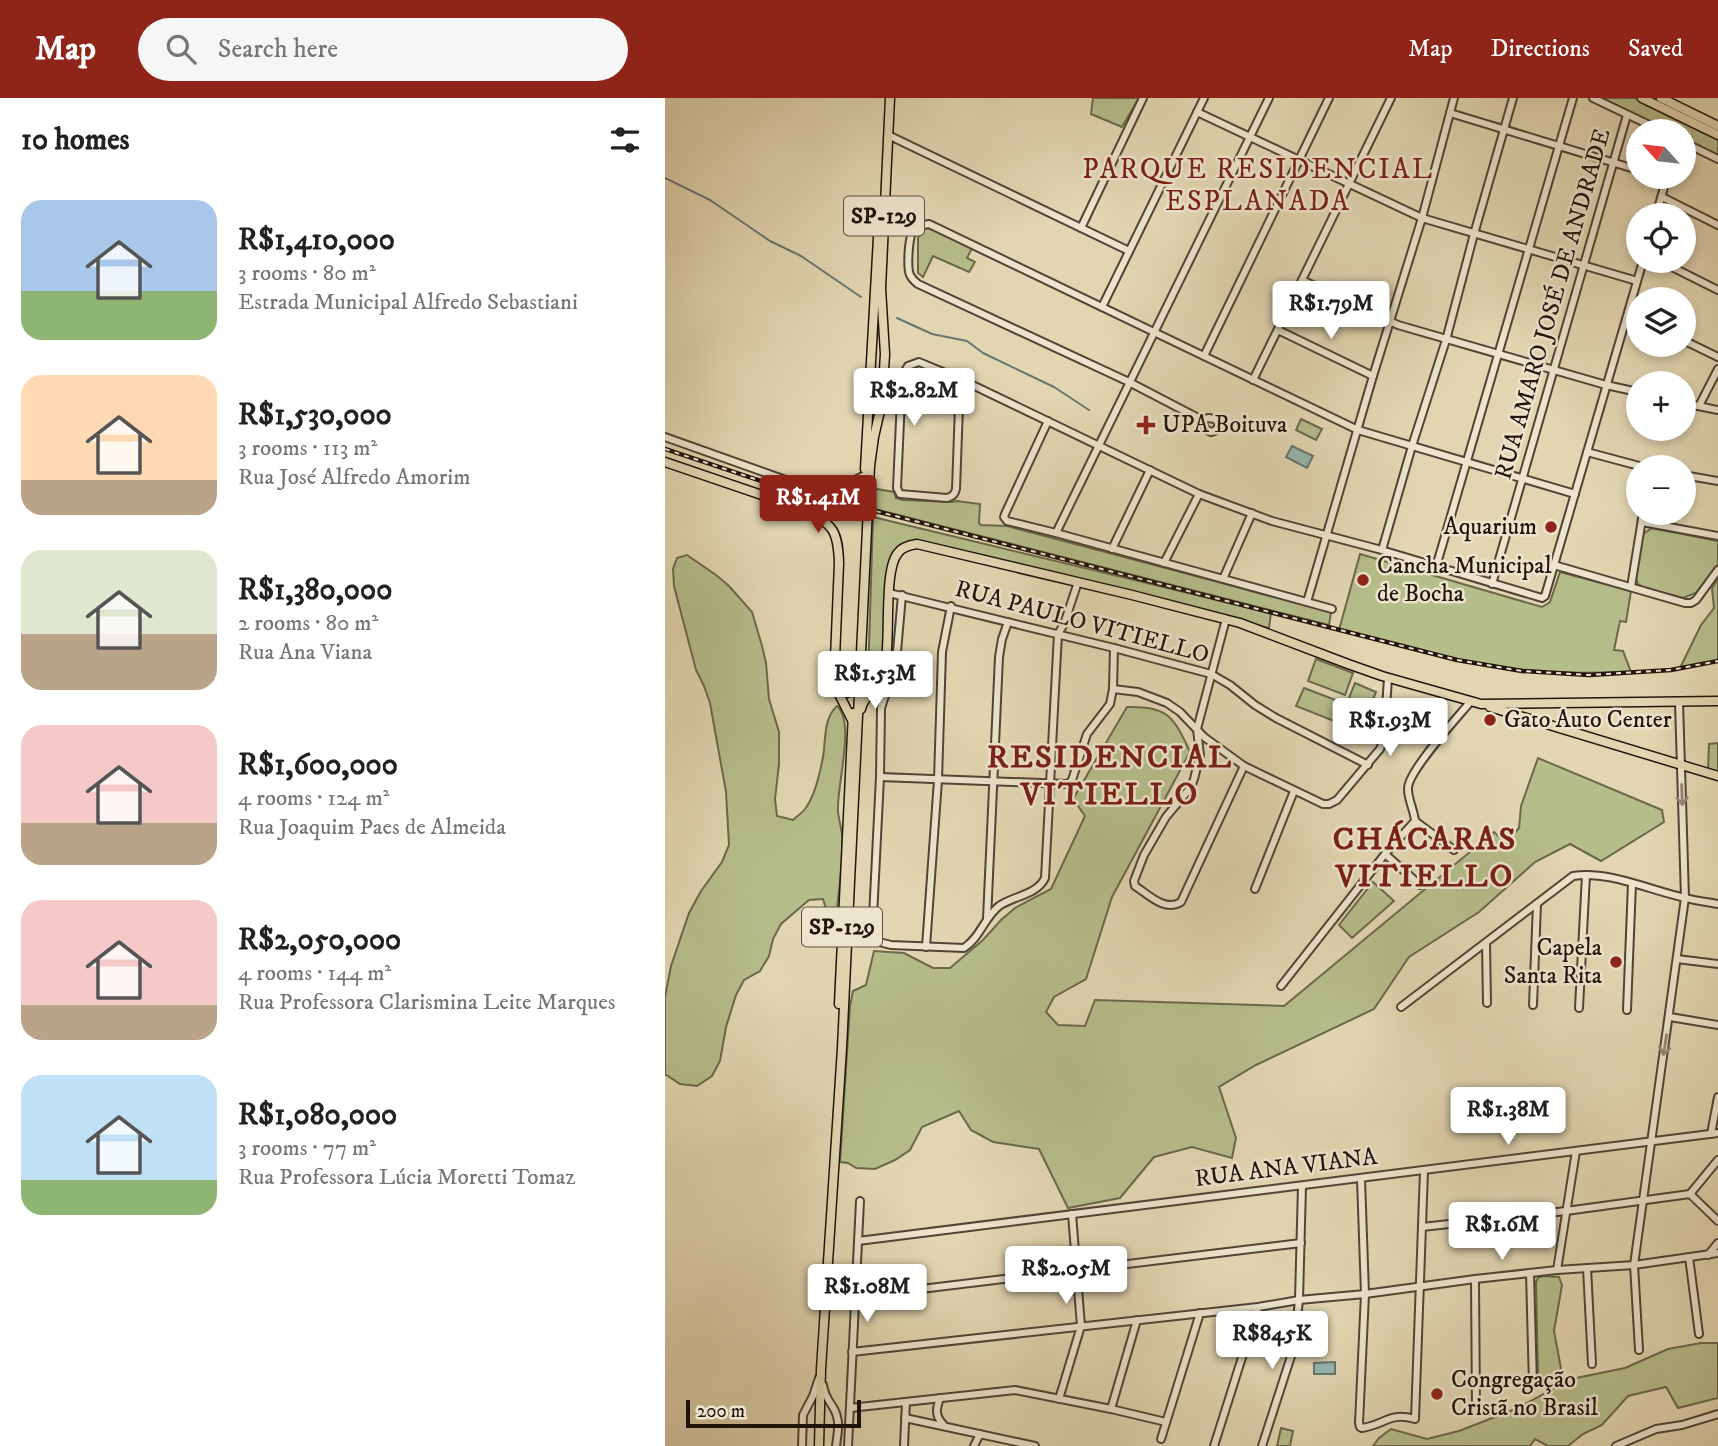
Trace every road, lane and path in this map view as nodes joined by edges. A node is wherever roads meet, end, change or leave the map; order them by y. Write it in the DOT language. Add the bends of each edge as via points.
graph roads {
  1 [pos="888,98"];
  2 [pos="1143,98"];
  3 [pos="1203,98"];
  4 [pos="1269,98"];
  5 [pos="1329,98"];
  6 [pos="1391,98"];
  7 [pos="1454,98"];
  8 [pos="1513,98"];
  9 [pos="1573,98"];
  10 [pos="1593,98"];
  11 [pos="1641,98"];
  12 [pos="1661,98"];
  13 [pos="1197,112"];
  14 [pos="1450,113"];
  15 [pos="1627,115"];
  16 [pos="1636,119"];
  17 [pos="1718,126"];
  18 [pos="1504,130"];
  19 [pos="888,135"];
  20 [pos="1718,135"];
  21 [pos="1251,138"];
  22 [pos="1559,146"];
  23 [pos="1696,148"];
  24 [pos="1718,159"];
  25 [pos="1299,160"];
  26 [pos="1614,162"];
  27 [pos="1626,166"];
  28 [pos="1349,185"];
  29 [pos="1663,189"];
  30 [pos="1662,197"];
  31 [pos="1660,203"];
  32 [pos="1422,218"];
  33 [pos="1718,225"];
  34 [pos="1081,228"];
  35 [pos="1474,234"];
  36 [pos="1529,250"];
  37 [pos="1129,251"];
  38 [pos="1584,266"];
  39 [pos="1639,273"];
  40 [pos="1684,273"];
  41 [pos="1303,280"];
  42 [pos="1637,281"];
  43 [pos="1635,287"];
  44 [pos="1718,290"];
  45 [pos="1102,307"];
  46 [pos="1626,320"];
  47 [pos="1391,322"];
  48 [pos="1278,330"];
  49 [pos="1153,332"];
  50 [pos="1446,340"];
  51 [pos="1696,346"];
  52 [pos="1498,355"];
  53 [pos="1204,356"];
  54 [pos="1718,357"];
  55 [pos="1718,369"];
  56 [pos="870,370"];
  57 [pos="884,370"];
  58 [pos="1554,370"];
  59 [pos="1373,376"];
  60 [pos="960,379"];
  61 [pos="1253,380"];
  62 [pos="1129,382"];
  63 [pos="1607,385"];
  64 [pos="1626,389"];
  65 [pos="1696,405"];
  66 [pos="1699,406"];
  67 [pos="1718,410"];
  68 [pos="1202,420"];
  69 [pos="1048,421"];
  70 [pos="1358,430"];
  71 [pos="665,437"];
  72 [pos="1098,446"];
  73 [pos="1412,446"];
  74 [pos="1587,452"];
  75 [pos="665,461"];
  76 [pos="1467,462"];
  77 [pos="1626,462"];
  78 [pos="1150,470"];
  79 [pos="865,475"];
  80 [pos="1696,477"];
  81 [pos="1522,478"];
  82 [pos="1718,481"];
  83 [pos="837,489"];
  84 [pos="1199,494"];
  85 [pos="1575,494"];
  86 [pos="866,499"];
  87 [pos="1252,513"];
  88 [pos="1641,525"];
  89 [pos="1658,525"];
  90 [pos="1056,533"];
  91 [pos="1327,535"];
  92 [pos="1718,536"];
  93 [pos="1112,549"];
  94 [pos="1382,550"];
  95 [pos="1164,563"];
  96 [pos="1554,565"];
  97 [pos="1436,567"];
  98 [pos="1718,570"];
  99 [pos="1223,579"];
  100 [pos="1077,582"];
  101 [pos="1492,584"];
  102 [pos="1631,587"];
  103 [pos="889,593"];
  104 [pos="902,595"];
  105 [pos="1307,602"];
  106 [pos="951,607"];
  107 [pos="1332,608"];
  108 [pos="1226,619"];
  109 [pos="1009,622"];
  110 [pos="1058,634"];
  111 [pos="1114,648"];
  112 [pos="1211,674"];
  113 [pos="1388,678"];
  114 [pos="877,687"];
  115 [pos="1113,689"];
  116 [pos="856,690"];
  117 [pos="839,692"];
  118 [pos="1471,701"];
  119 [pos="1718,701"];
  120 [pos="1679,702"];
  121 [pos="1481,704"];
  122 [pos="1517,704"];
  123 [pos="1518,715"];
  124 [pos="855,724"];
  125 [pos="1197,729"];
  126 [pos="1368,765"];
  127 [pos="1682,765"];
  128 [pos="1244,766"];
  129 [pos="1718,776"];
  130 [pos="880,777"];
  131 [pos="938,780"];
  132 [pos="993,782"];
  133 [pos="1050,784"];
  134 [pos="1294,791"];
  135 [pos="1415,821"];
  136 [pos="1454,850"];
  137 [pos="1385,854"];
  138 [pos="1586,875"];
  139 [pos="1632,883"];
  140 [pos="1420,885"];
  141 [pos="1255,889"];
  142 [pos="1685,898"];
  143 [pos="1537,904"];
  144 [pos="1718,904"];
  145 [pos="986,919"];
  146 [pos="1486,943"];
  147 [pos="926,947"];
  148 [pos="1678,959"];
  149 [pos="1718,964"];
  150 [pos="1281,986"];
  151 [pos="1487,1003"];
  152 [pos="1533,1005"];
  153 [pos="1401,1007"];
  154 [pos="1579,1008"];
  155 [pos="1627,1010"];
  156 [pos="1669,1017"];
  157 [pos="1718,1025"];
  158 [pos="1718,1097"];
  159 [pos="1715,1134"];
  160 [pos="1652,1142"];
  161 [pos="1576,1152"];
  162 [pos="1718,1160"];
  163 [pos="1425,1171"];
  164 [pos="1361,1179"];
  165 [pos="1302,1186"];
  166 [pos="1690,1194"];
  167 [pos="860,1201"];
  168 [pos="1643,1201"];
  169 [pos="1566,1212"];
  170 [pos="1072,1214"];
  171 [pos="1718,1221"];
  172 [pos="1422,1227"];
  173 [pos="858,1241"];
  174 [pos="1301,1243"];
  175 [pos="1718,1243"];
  176 [pos="1718,1253"];
  177 [pos="1708,1255"];
  178 [pos="1689,1257"];
  179 [pos="1634,1265"];
  180 [pos="1587,1268"];
  181 [pos="1077,1270"];
  182 [pos="1557,1270"];
  183 [pos="1530,1273"];
  184 [pos="1475,1279"];
  185 [pos="1420,1287"];
  186 [pos="1365,1294"];
  187 [pos="855,1297"];
  188 [pos="1299,1300"];
  189 [pos="1258,1307"];
  190 [pos="1200,1313"];
  191 [pos="1137,1320"];
  192 [pos="1081,1326"];
  193 [pos="1699,1334"];
  194 [pos="1639,1350"];
  195 [pos="852,1352"];
  196 [pos="1593,1364"];
  197 [pos="821,1369"];
  198 [pos="1532,1385"];
  199 [pos="940,1398"];
  200 [pos="1059,1399"];
  201 [pos="906,1402"];
  202 [pos="821,1403"];
  203 [pos="807,1407"];
  204 [pos="850,1408"];
  205 [pos="1111,1409"];
  206 [pos="835,1411"];
  207 [pos="1476,1411"];
  208 [pos="1718,1414"];
  209 [pos="905,1418"];
  210 [pos="1166,1422"];
  211 [pos="945,1426"];
  212 [pos="980,1434"];
  213 [pos="1161,1440"];
  214 [pos="1026,1445"];
  215 [pos="802,1446"];
  216 [pos="818,1446"];
  217 [pos="837,1446"];
  218 [pos="848,1446"];
  219 [pos="904,1446"];
  220 [pos="974,1446"];
  221 [pos="1035,1446"];
  222 [pos="1214,1446"];
  223 [pos="1262,1446"];
  224 [pos="1616,1446"];
  1 -- 19 [label="main road, SP-129"];
  1 -- 56 [label="main road, SP-129"];
  2 -- 34 [label="street"];
  3 -- 13 [label="street"];
  4 -- 21 [label="street"];
  5 -- 25 [label="street"];
  6 -- 28 [label="street"];
  7 -- 14 [label="street"];
  8 -- 18 [label="street"];
  9 -- 22 [label="street"];
  10 -- 15 [label="street"];
  11 -- 20 [label="main road"];
  12 -- 17 [label="main road"];
  13 -- 21 [label="street"];
  13 -- 37 [label="street"];
  14 -- 18 [label="street"];
  14 -- 32 [label="street"];
  15 -- 16 [label="street"];
  15 -- 26 [label="street, RUA AMARO JOSÉ DE ANDRADE"];
  18 -- 22 [label="street"];
  18 -- 35 [label="street"];
  19 -- 34 [label="street"];
  19 -- 57 [label="main road, SP-129" via="881,288"];
  21 -- 25 [label="street"];
  21 -- 49 [label="street"];
  22 -- 26 [label="street"];
  22 -- 36 [label="street"];
  23 -- 24 [label="street"];
  25 -- 28 [label="street"];
  25 -- 53 [label="street"];
  26 -- 27 [label="street"];
  26 -- 38 [label="street, RUA AMARO JOSÉ DE ANDRADE"];
  28 -- 32 [label="street"];
  28 -- 41 [label="street"];
  29 -- 30 [label="street"];
  30 -- 31 [label="street"];
  30 -- 33 [label="street"];
  32 -- 35 [label="street"];
  32 -- 47 [label="street"];
  34 -- 37 [label="street"];
  35 -- 36 [label="street"];
  35 -- 50 [label="street"];
  36 -- 38 [label="street"];
  36 -- 52 [label="street"];
  37 -- 45 [label="street"];
  38 -- 42 [label="street"];
  38 -- 58 [label="street, RUA AMARO JOSÉ DE ANDRADE"];
  39 -- 42 [label="street"];
  40 -- 44 [label="street"];
  41 -- 47 [label="street"];
  41 -- 48 [label="street"];
  42 -- 43 [label="street"];
  45 -- 49 [label="street"];
  45 -- 62 [label="street" via="928,224 915,229 910,237 909,272 914,281"];
  46 -- 63 [label="street"];
  47 -- 50 [label="street"];
  47 -- 59 [label="street"];
  48 -- 59 [label="street"];
  48 -- 61 [label="street"];
  49 -- 53 [label="street"];
  49 -- 62 [label="street"];
  50 -- 52 [label="street"];
  50 -- 73 [label="street"];
  51 -- 54 [label="street"];
  52 -- 58 [label="street"];
  52 -- 76 [label="street"];
  53 -- 61 [label="street"];
  55 -- 66 [label="street"];
  56 -- 57 [label="main road" via="877,362"];
  56 -- 79 [label="main road, SP-129"];
  57 -- 86 [label="main road, SP-129"];
  58 -- 63 [label="street"];
  58 -- 81 [label="street, RUA AMARO JOSÉ DE ANDRADE"];
  59 -- 70 [label="street"];
  60 -- 60 [label="street" via="953,495 899,493 902,376 908,366 918,362"];
  60 -- 69 [label="street"];
  61 -- 70 [label="street"];
  62 -- 68 [label="street"];
  62 -- 72 [label="street"];
  63 -- 64 [label="street"];
  63 -- 74 [label="street"];
  65 -- 66 [label="street"];
  66 -- 67 [label="street"];
  69 -- 72 [label="street"];
  69 -- 90 [label="street" via="1005,518"];
  70 -- 73 [label="street"];
  70 -- 91 [label="street"];
  71 -- 83 [label="street" via="783,479"];
  72 -- 78 [label="street"];
  72 -- 90 [label="street"];
  73 -- 76 [label="street"];
  73 -- 94 [label="street"];
  74 -- 77 [label="street"];
  74 -- 85 [label="street"];
  75 -- 117 [label="main road" via="806,510 831,528 839,563 834,670"];
  76 -- 81 [label="street"];
  76 -- 97 [label="street"];
  78 -- 84 [label="street"];
  78 -- 93 [label="street"];
  79 -- 83 [label="street"];
  79 -- 86 [label="main road, SP-129"];
  80 -- 82 [label="street"];
  81 -- 85 [label="street"];
  81 -- 101 [label="street, RUA AMARO JOSÉ DE ANDRADE"];
  83 -- 86 [label="street" via="854,491"];
  84 -- 87 [label="street"];
  84 -- 95 [label="street"];
  85 -- 96 [label="street"];
  86 -- 116 [label="main road, SP-129"];
  87 -- 91 [label="street"];
  87 -- 99 [label="street"];
  88 -- 102 [label="street"];
  89 -- 92 [label="street"];
  90 -- 93 [label="street"];
  91 -- 94 [label="street"];
  91 -- 105 [label="street"];
  93 -- 95 [label="street"];
  94 -- 97 [label="street"];
  95 -- 99 [label="street"];
  96 -- 101 [label="street" via="1542,598"];
  96 -- 102 [label="street"];
  97 -- 101 [label="street"];
  98 -- 102 [label="street" via="1695,601 1685,603"];
  99 -- 105 [label="street"];
  100 -- 103 [label="main road" via="915,544 895,556"];
  100 -- 108 [label="main road"];
  100 -- 110 [label="street"];
  103 -- 104 [label="street, RUA PAULO VITIELLO"];
  103 -- 114 [label="main road" via="887,652"];
  104 -- 106 [label="street, RUA PAULO VITIELLO"];
  104 -- 130 [label="street" via="896,663 881,708"];
  105 -- 107 [label="street"];
  106 -- 109 [label="street, RUA PAULO VITIELLO"];
  106 -- 131 [label="street" via="942,652"];
  108 -- 112 [label="street"];
  108 -- 113 [label="main road"];
  109 -- 110 [label="street, RUA PAULO VITIELLO"];
  109 -- 132 [label="street" via="999,657"];
  110 -- 111 [label="street, RUA PAULO VITIELLO"];
  110 -- 133 [label="street"];
  111 -- 112 [label="street, RUA PAULO VITIELLO"];
  111 -- 115 [label="street"];
  112 -- 125 [label="street"];
  112 -- 126 [label="street, RUA PAULO VITIELLO" via="1276,718"];
  113 -- 118 [label="main road"];
  113 -- 126 [label="street" via="1384,739"];
  114 -- 116 [label="main road"];
  114 -- 124 [label="main road" via="863,701"];
  115 -- 125 [label="street" via="1167,703"];
  115 -- 133 [label="street" via="1110,704 1087,734 1072,780"];
  116 -- 117 [label="main road"];
  116 -- 124 [label="main road, SP-129"];
  117 -- 124 [label="main road"];
  118 -- 121 [label="main road"];
  118 -- 135 [label="street" via="1409,780"];
  119 -- 120 [label="main road"];
  120 -- 122 [label="main road"];
  120 -- 127 [label="street"];
  121 -- 122 [label="main road"];
  121 -- 123 [label="main road"];
  122 -- 123 [label="main road"];
  123 -- 127 [label="main road"];
  124 -- 197 [label="main road, SP-129"];
  125 -- 128 [label="street"];
  125 -- 128 [label="street" via="1200,755 1191,787 1157,831 1135,886 1161,903 1179,904"];
  126 -- 134 [label="street" via="1329,804"];
  127 -- 129 [label="main road"];
  127 -- 142 [label="street, one-way"];
  128 -- 134 [label="street"];
  130 -- 131 [label="street"];
  130 -- 147 [label="street" via="872,937 891,945"];
  131 -- 132 [label="street"];
  131 -- 147 [label="street"];
  132 -- 133 [label="street"];
  132 -- 145 [label="street"];
  133 -- 145 [label="street" via="1045,878 1037,888 1000,905"];
  134 -- 141 [label="street"];
  135 -- 136 [label="street"];
  135 -- 137 [label="street"];
  137 -- 140 [label="street"];
  137 -- 150 [label="street"];
  138 -- 139 [label="street"];
  138 -- 143 [label="street" via="1573,876"];
  138 -- 154 [label="street"];
  139 -- 142 [label="street"];
  139 -- 155 [label="street"];
  142 -- 144 [label="street"];
  142 -- 148 [label="street"];
  143 -- 146 [label="street"];
  143 -- 152 [label="street"];
  145 -- 147 [label="street" via="977,937 964,948"];
  146 -- 151 [label="street"];
  146 -- 153 [label="street"];
  148 -- 149 [label="street"];
  148 -- 156 [label="street"];
  156 -- 157 [label="street"];
  156 -- 160 [label="street, one-way"];
  158 -- 159 [label="street"];
  159 -- 160 [label="street, RUA ANA VIANA"];
  160 -- 161 [label="street, RUA ANA VIANA"];
  160 -- 168 [label="street"];
  161 -- 163 [label="street, RUA ANA VIANA"];
  161 -- 169 [label="street"];
  162 -- 166 [label="street"];
  163 -- 164 [label="street, RUA ANA VIANA"];
  163 -- 172 [label="street"];
  164 -- 165 [label="street, RUA ANA VIANA"];
  164 -- 186 [label="street"];
  165 -- 170 [label="street, RUA ANA VIANA"];
  165 -- 174 [label="street"];
  166 -- 168 [label="street"];
  166 -- 171 [label="street"];
  167 -- 173 [label="street"];
  168 -- 169 [label="street"];
  168 -- 179 [label="street"];
  169 -- 172 [label="street"];
  169 -- 182 [label="street"];
  170 -- 173 [label="street, RUA ANA VIANA"];
  170 -- 181 [label="street"];
  172 -- 185 [label="street"];
  173 -- 187 [label="street"];
  174 -- 181 [label="street"];
  174 -- 188 [label="street"];
  175 -- 177 [label="street"];
  176 -- 177 [label="street"];
  177 -- 178 [label="street"];
  178 -- 179 [label="street"];
  178 -- 193 [label="street"];
  179 -- 180 [label="street"];
  179 -- 194 [label="street"];
  180 -- 182 [label="street"];
  180 -- 196 [label="street"];
  181 -- 187 [label="street"];
  181 -- 192 [label="street"];
  182 -- 183 [label="street"];
  183 -- 184 [label="street"];
  183 -- 198 [label="street"];
  184 -- 185 [label="street"];
  184 -- 207 [label="street"];
  185 -- 186 [label="street"];
  185 -- 186 [label="street" via="1415,1419 1393,1416 1361,1428"];
  186 -- 188 [label="street"];
  187 -- 195 [label="street"];
  188 -- 189 [label="street"];
  188 -- 223 [label="street" via="1294,1348"];
  189 -- 190 [label="street"];
  189 -- 222 [label="street"];
  190 -- 191 [label="street"];
  190 -- 210 [label="street"];
  191 -- 192 [label="street"];
  191 -- 205 [label="street"];
  192 -- 195 [label="street"];
  192 -- 200 [label="street"];
  195 -- 204 [label="street"];
  197 -- 202 [label="main road, SP-129"];
  197 -- 203 [label="street"];
  197 -- 206 [label="street" via="825,1395"];
  199 -- 200 [label="street" via="1015,1390"];
  199 -- 201 [label="street"];
  199 -- 211 [label="street" via="937,1415"];
  200 -- 205 [label="street"];
  201 -- 204 [label="street"];
  201 -- 209 [label="street"];
  202 -- 203 [label="street"];
  202 -- 206 [label="street"];
  202 -- 216 [label="main road, SP-129"];
  203 -- 215 [label="street"];
  204 -- 218 [label="street"];
  205 -- 210 [label="street"];
  206 -- 217 [label="street"];
  208 -- 224 [label="street" via="1656,1429"];
  209 -- 211 [label="street"];
  209 -- 219 [label="street"];
  210 -- 213 [label="street"];
  211 -- 212 [label="street"];
  212 -- 214 [label="street"];
  212 -- 220 [label="street"];
  214 -- 221 [label="street"];
}
